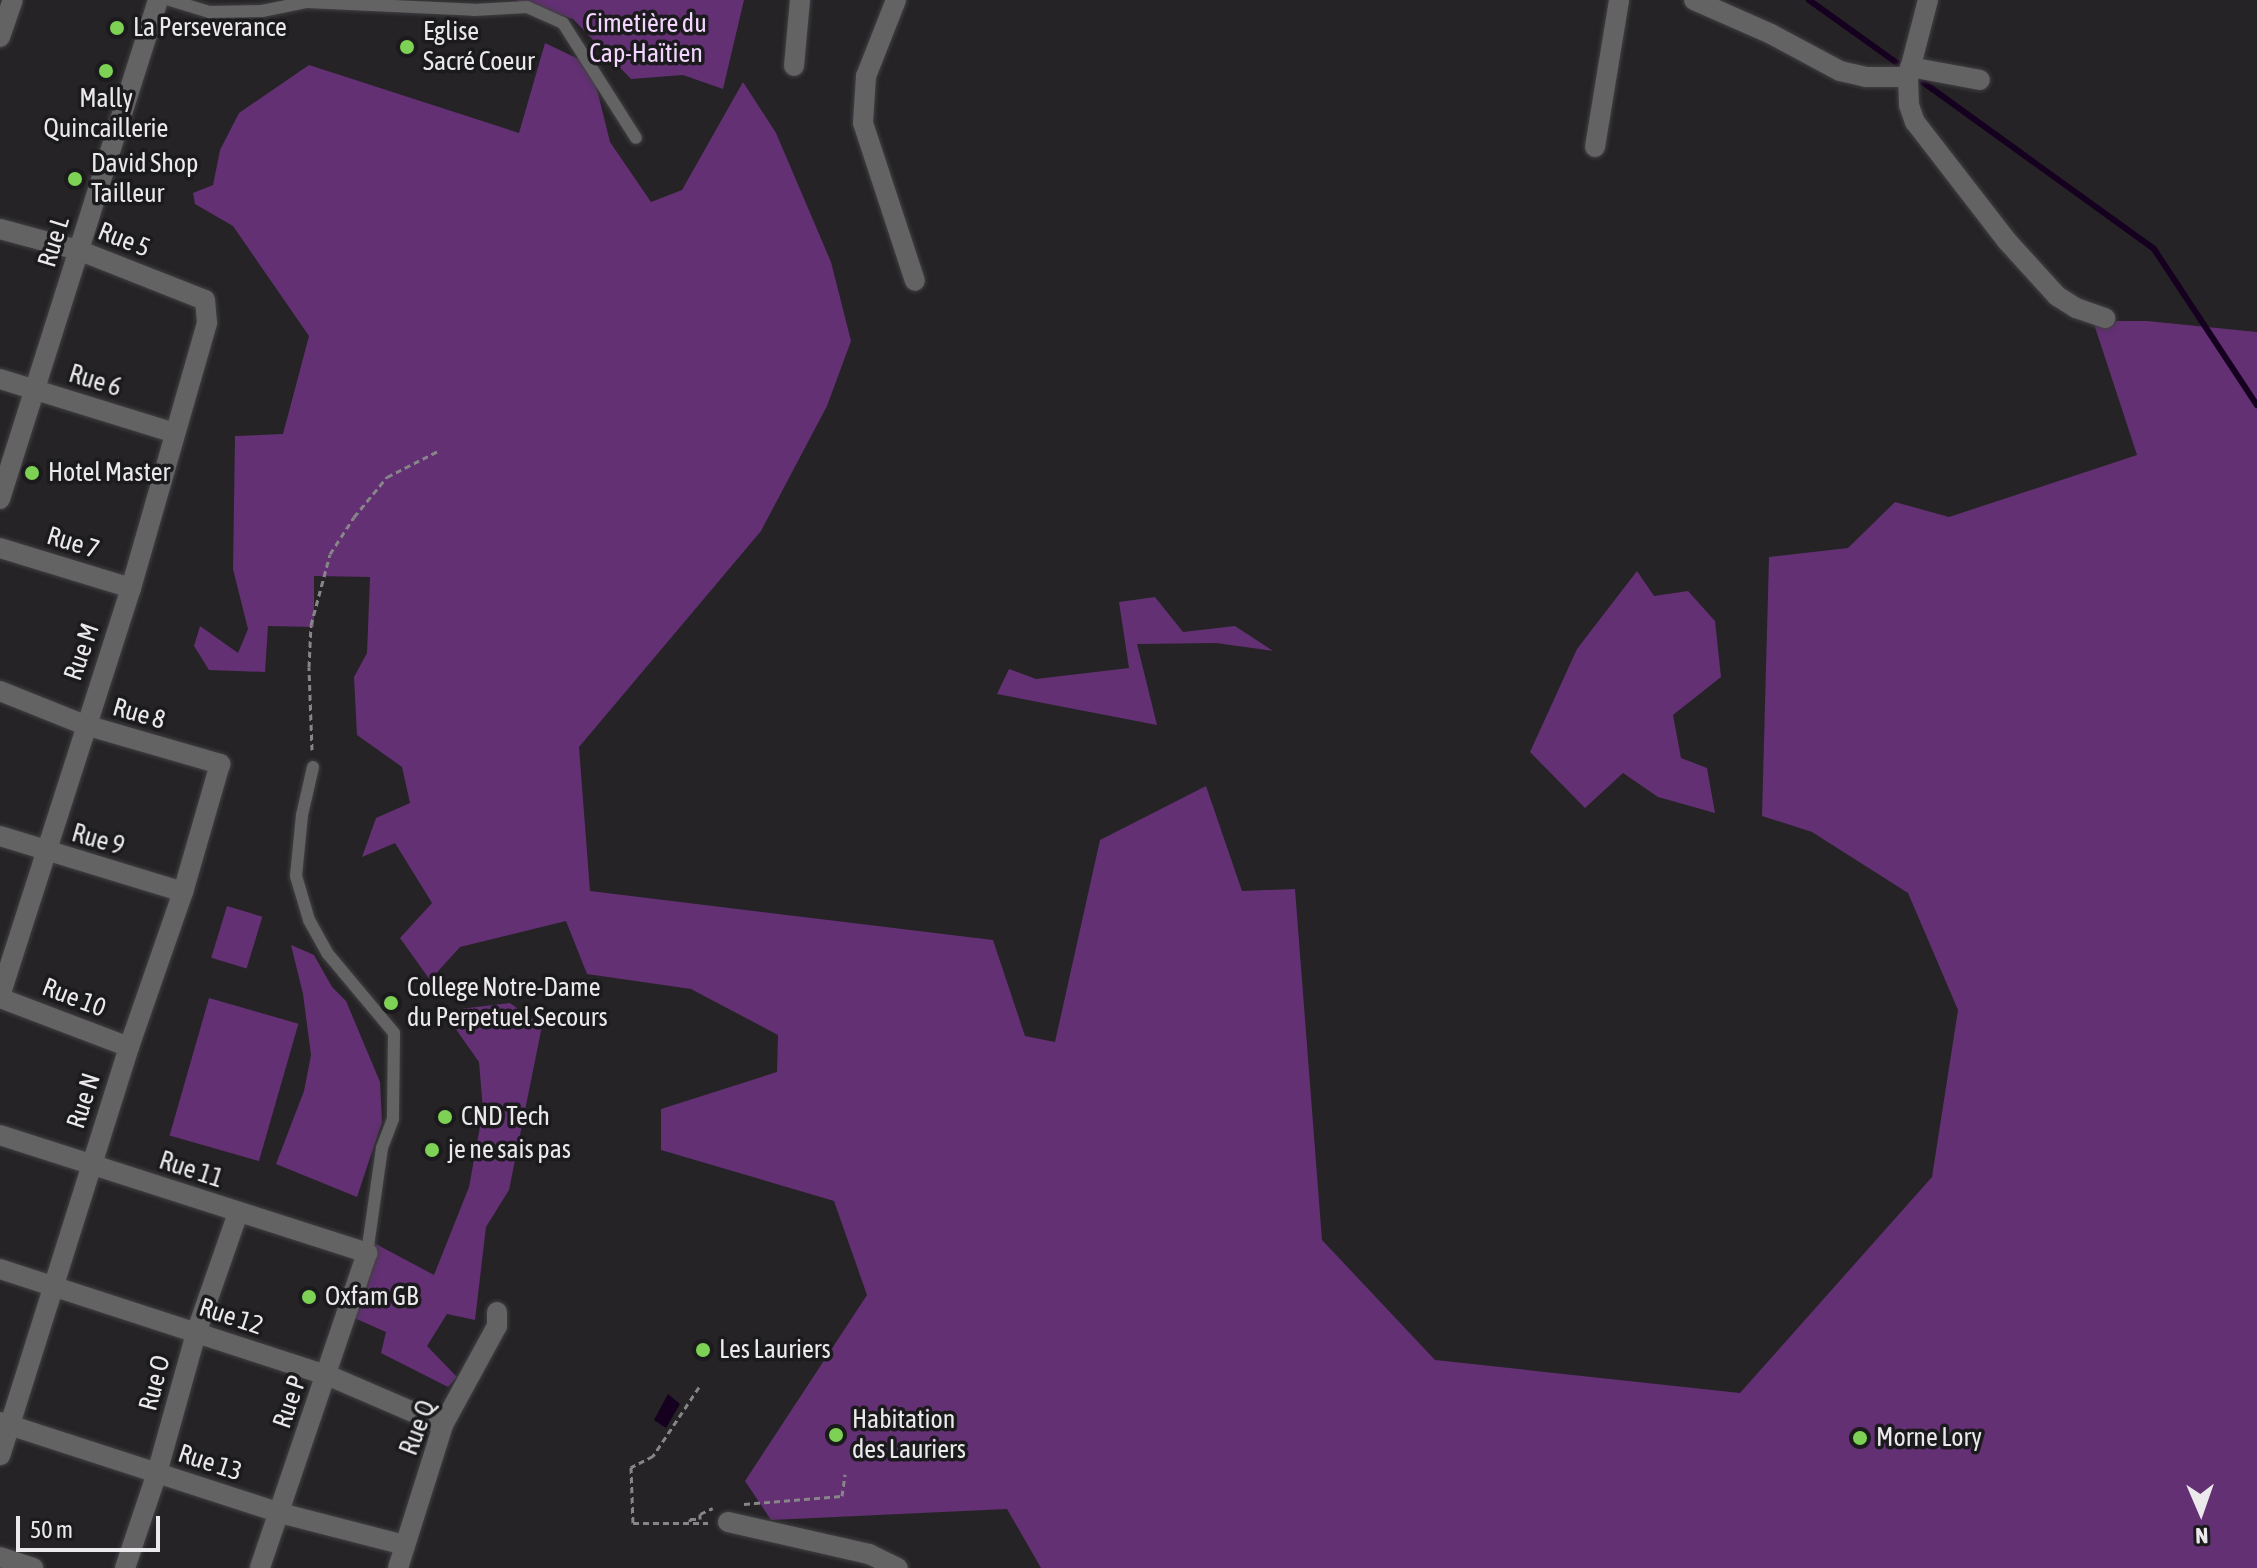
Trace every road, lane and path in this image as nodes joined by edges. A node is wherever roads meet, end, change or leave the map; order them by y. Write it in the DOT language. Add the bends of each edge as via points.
graph roads {
  1 [pos="13,0"];
  2 [pos="158,0"];
  3 [pos="170,0"];
  4 [pos="800,0"];
  5 [pos="896,0"];
  6 [pos="1619,0"];
  7 [pos="1694,0"];
  8 [pos="1928,0"];
  9 [pos="0,37"];
  10 [pos="794,66"];
  11 [pos="1909,72"];
  12 [pos="1980,80"];
  13 [pos="636,138"];
  14 [pos="1595,147"];
  15 [pos="0,229"];
  16 [pos="78,250"];
  17 [pos="915,281"];
  18 [pos="2105,318"];
  19 [pos="207,323"];
  20 [pos="0,379"];
  21 [pos="35,390"];
  22 [pos="174,433"];
  23 [pos="438,451"];
  24 [pos="0,499"];
  25 [pos="0,548"];
  26 [pos="131,588"];
  27 [pos="0,691"];
  28 [pos="85,725"];
  29 [pos="220,764"];
  30 [pos="313,767"];
  31 [pos="0,836"];
  32 [pos="48,853"];
  33 [pos="183,892"];
  34 [pos="0,996"];
  35 [pos="129,1047"];
  36 [pos="0,1135"];
  37 [pos="91,1164"];
  38 [pos="238,1213"];
  39 [pos="367,1253"];
  40 [pos="0,1269"];
  41 [pos="55,1287"];
  42 [pos="497,1312"];
  43 [pos="196,1333"];
  44 [pos="327,1375"];
  45 [pos="699,1387"];
  46 [pos="5,1424"];
  47 [pos="443,1425"];
  48 [pos="0,1455"];
  49 [pos="157,1473"];
  50 [pos="845,1474"];
  51 [pos="726,1511"];
  52 [pos="280,1513"];
  53 [pos="690,1523"];
  54 [pos="405,1545"];
  55 [pos="0,1557"];
  56 [pos="33,1568"];
  57 [pos="125,1568"];
  58 [pos="260,1568"];
  59 [pos="398,1568"];
  60 [pos="898,1568"];
  1 -- 9 [label="street"];
  2 -- 16 [label="street, Rue L"];
  3 -- 13 [label="lane" via="209,12 262,11 307,2 474,10 527,7 563,23"];
  4 -- 10 [label="street"];
  5 -- 17 [label="street" via="866,76 863,123"];
  6 -- 14 [label="street"];
  7 -- 11 [label="street" via="1840,71 1865,77"];
  8 -- 11 [label="street"];
  11 -- 12 [label="street"];
  11 -- 18 [label="street" via="1915,122 2007,241 2057,296"];
  15 -- 16 [label="street, Rue 5"];
  16 -- 19 [label="street, Rue 5" via="205,300"];
  16 -- 21 [label="street, Rue L"];
  19 -- 22 [label="street, Rue M"];
  20 -- 21 [label="street, Rue 6"];
  21 -- 22 [label="street, Rue 6"];
  21 -- 24 [label="street, Rue L"];
  22 -- 26 [label="street, Rue M"];
  23 -- 30 [label="path" via="387,477 330,554 311,625"];
  25 -- 26 [label="street, Rue 7"];
  26 -- 28 [label="street, Rue M"];
  27 -- 28 [label="street, Rue 8"];
  28 -- 29 [label="street, Rue 8"];
  28 -- 32 [label="street, Rue M"];
  29 -- 33 [label="street, Rue N"];
  30 -- 39 [label="lane" via="296,876 309,920 328,954 394,1033 393,1119 382,1148"];
  31 -- 32 [label="street, Rue 9"];
  32 -- 33 [label="street, Rue 9"];
  32 -- 34 [label="street, Rue M"];
  33 -- 35 [label="street, Rue N"];
  34 -- 35 [label="street, Rue 10"];
  35 -- 37 [label="street, Rue N"];
  36 -- 37 [label="street, Rue 11"];
  37 -- 38 [label="street, Rue 11"];
  37 -- 41 [label="street, Rue N"];
  38 -- 39 [label="street, Rue 11"];
  38 -- 43 [label="street, Rue O"];
  39 -- 44 [label="street, Rue P"];
  40 -- 41 [label="street, Rue 12"];
  41 -- 43 [label="street, Rue 12"];
  41 -- 46 [label="street, Rue N"];
  42 -- 47 [label="street, Rue Q" via="497,1326"];
  43 -- 44 [label="street, Rue 12"];
  43 -- 49 [label="street, Rue O"];
  44 -- 47 [label="street, Rue 12"];
  44 -- 52 [label="street, Rue P"];
  45 -- 53 [label="path" via="653,1456 631,1467 633,1523"];
  46 -- 48 [label="street, Rue N"];
  46 -- 49 [label="street, Rue 13"];
  47 -- 54 [label="street, Rue Q"];
  49 -- 52 [label="street, Rue 13"];
  49 -- 57 [label="street, Rue O"];
  50 -- 51 [label="path" via="842,1496"];
  51 -- 53 [label="path"];
  51 -- 53 [label="path" via="700,1514"];
  51 -- 60 [label="street" via="869,1554"];
  52 -- 54 [label="street, Rue 13"];
  52 -- 58 [label="street, Rue P"];
  54 -- 59 [label="street, Rue Q"];
  55 -- 56 [label="street"];
}
